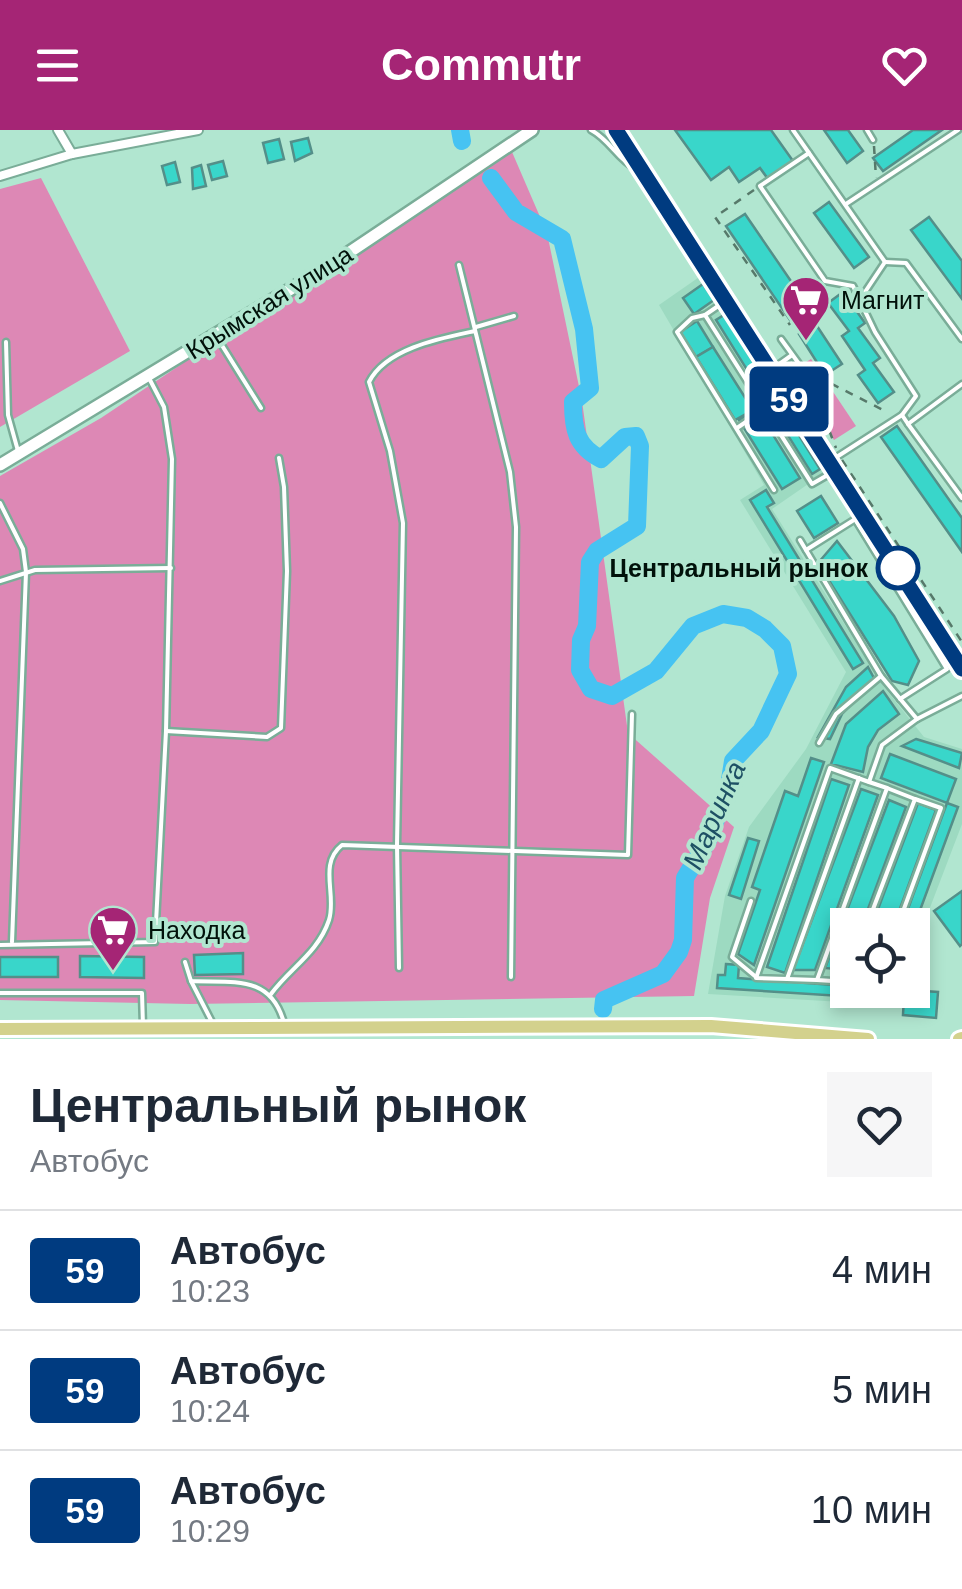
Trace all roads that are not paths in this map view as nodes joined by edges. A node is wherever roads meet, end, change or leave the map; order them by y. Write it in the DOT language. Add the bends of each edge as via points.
graph roads {
  1 [pos="58,130"];
  2 [pos="198,130"];
  3 [pos="532,130"];
  4 [pos="591,130"];
  5 [pos="616,130"];
  6 [pos="793,130"];
  7 [pos="867,130"];
  8 [pos="958,130"];
  9 [pos="874,140"];
  10 [pos="810,153"];
  11 [pos="72,154"];
  12 [pos="644,174"];
  13 [pos="0,176"];
  14 [pos="846,204"];
  15 [pos="886,262"];
  16 [pos="458,265"];
  17 [pos="861,298"];
  18 [pos="728,300"];
  19 [pos="705,315"];
  20 [pos="514,316"];
  21 [pos="474,329"];
  22 [pos="215,335"];
  23 [pos="962,338"];
  24 [pos="781,339"];
  25 [pos="6,342"];
  26 [pos="792,355"];
  27 [pos="771,370"];
  28 [pos="148,376"];
  29 [pos="810,379"];
  30 [pos="962,384"];
  31 [pos="261,408"];
  32 [pos="764,410"];
  33 [pos="902,414"];
  34 [pos="908,424"];
  35 [pos="737,428"];
  36 [pos="19,453"];
  37 [pos="279,458"];
  38 [pos="834,463"];
  39 [pos="0,465"];
  40 [pos="774,490"];
  41 [pos="962,498"];
  42 [pos="0,503"];
  43 [pos="859,517"];
  44 [pos="800,540"];
  45 [pos="806,550"];
  46 [pos="171,568"];
  47 [pos="26,572"];
  48 [pos="0,581"];
  49 [pos="962,669"];
  50 [pos="881,676"];
  51 [pos="962,696"];
  52 [pos="900,698"];
  53 [pos="632,714"];
  54 [pos="917,719"];
  55 [pos="166,731"];
  56 [pos="819,743"];
  57 [pos="859,778"];
  58 [pos="869,782"];
  59 [pos="887,788"];
  60 [pos="915,799"];
  61 [pos="397,845"];
  62 [pos="513,850"];
  63 [pos="751,901"];
  64 [pos="873,908"];
  65 [pos="904,908"];
  66 [pos="0,944"];
  67 [pos="12,944"];
  68 [pos="185,962"];
  69 [pos="399,968"];
  70 [pos="511,977"];
  71 [pos="756,978"];
  72 [pos="787,979"];
  73 [pos="817,980"];
  74 [pos="830,980"];
  75 [pos="191,981"];
  76 [pos="0,993"];
  77 [pos="272,994"];
  78 [pos="216,1028"];
  79 [pos="285,1028"];
  80 [pos="142,1029"];
  81 [pos="0,1030"];
  82 [pos="120,1034"];
  83 [pos="868,1039"];
  1 -- 11 [label="street"];
  2 -- 11 [label="street"];
  3 -- 22 [label="main road, Крымская улица"];
  4 -- 12 [label="lane"];
  5 -- 12 [label="main road"];
  6 -- 10 [label="lane"];
  7 -- 9 [label="lane"];
  8 -- 14 [label="lane"];
  10 -- 14 [label="lane"];
  10 -- 17 [label="lane" via="760,186 826,280 853,286"];
  11 -- 13 [label="street"];
  12 -- 18 [label="main road"];
  14 -- 15 [label="lane"];
  15 -- 17 [label="lane"];
  15 -- 23 [label="lane" via="906,264"];
  16 -- 21 [label="lane"];
  17 -- 33 [label="lane" via="916,396"];
  18 -- 19 [label="lane"];
  18 -- 27 [label="main road"];
  19 -- 32 [label="lane"];
  19 -- 35 [label="lane" via="677,332"];
  20 -- 21 [label="lane"];
  21 -- 61 [label="lane" via="414,348 369,382 404,523"];
  21 -- 62 [label="lane" via="510,472 516,527"];
  22 -- 28 [label="main road, Крымская улица"];
  22 -- 31 [label="lane"];
  24 -- 26 [label="lane"];
  25 -- 36 [label="lane" via="8,414"];
  26 -- 27 [label="lane"];
  26 -- 29 [label="lane"];
  27 -- 38 [label="main road"];
  28 -- 36 [label="main road, Крымская улица"];
  28 -- 46 [label="lane" via="171,437"];
  30 -- 34 [label="lane"];
  32 -- 35 [label="lane"];
  32 -- 38 [label="lane" via="812,484"];
  33 -- 34 [label="lane"];
  33 -- 38 [label="lane"];
  34 -- 41 [label="lane"];
  35 -- 40 [label="lane"];
  36 -- 39 [label="main road, Крымская улица"];
  37 -- 55 [label="lane" via="287,571 281,728 268,738"];
  38 -- 43 [label="main road"];
  42 -- 47 [label="lane"];
  43 -- 45 [label="lane"];
  43 -- 49 [label="main road"];
  43 -- 52 [label="lane" via="947,669"];
  44 -- 45 [label="lane"];
  45 -- 50 [label="lane"];
  46 -- 47 [label="lane"];
  46 -- 55 [label="lane"];
  47 -- 48 [label="lane"];
  47 -- 67 [label="lane"];
  50 -- 52 [label="lane"];
  50 -- 56 [label="lane" via="836,714"];
  51 -- 54 [label="lane"];
  52 -- 54 [label="lane"];
  53 -- 62 [label="lane" via="628,855"];
  54 -- 58 [label="lane" via="882,744"];
  55 -- 67 [label="lane" via="155,942"];
  57 -- 58 [label="lane"];
  57 -- 71 [label="lane" via="830,768"];
  57 -- 72 [label="lane"];
  58 -- 59 [label="lane"];
  59 -- 60 [label="lane"];
  59 -- 73 [label="lane"];
  60 -- 64 [label="lane"];
  60 -- 65 [label="lane" via="941,808"];
  61 -- 62 [label="lane"];
  61 -- 69 [label="lane"];
  61 -- 77 [label="lane" via="336,850 329,870 329,921 306,960"];
  62 -- 70 [label="lane"];
  63 -- 71 [label="lane" via="732,957"];
  66 -- 67 [label="lane"];
  68 -- 75 [label="lane"];
  71 -- 72 [label="lane"];
  72 -- 73 [label="lane"];
  73 -- 74 [label="lane"];
  75 -- 77 [label="lane" via="242,983"];
  75 -- 78 [label="lane"];
  76 -- 80 [label="lane" via="142,993"];
  77 -- 79 [label="lane"];
  78 -- 79 [label="main road"];
  78 -- 80 [label="main road"];
  79 -- 83 [label="main road" via="711,1026"];
  80 -- 82 [label="main road"];
  81 -- 82 [label="main road"];
}
